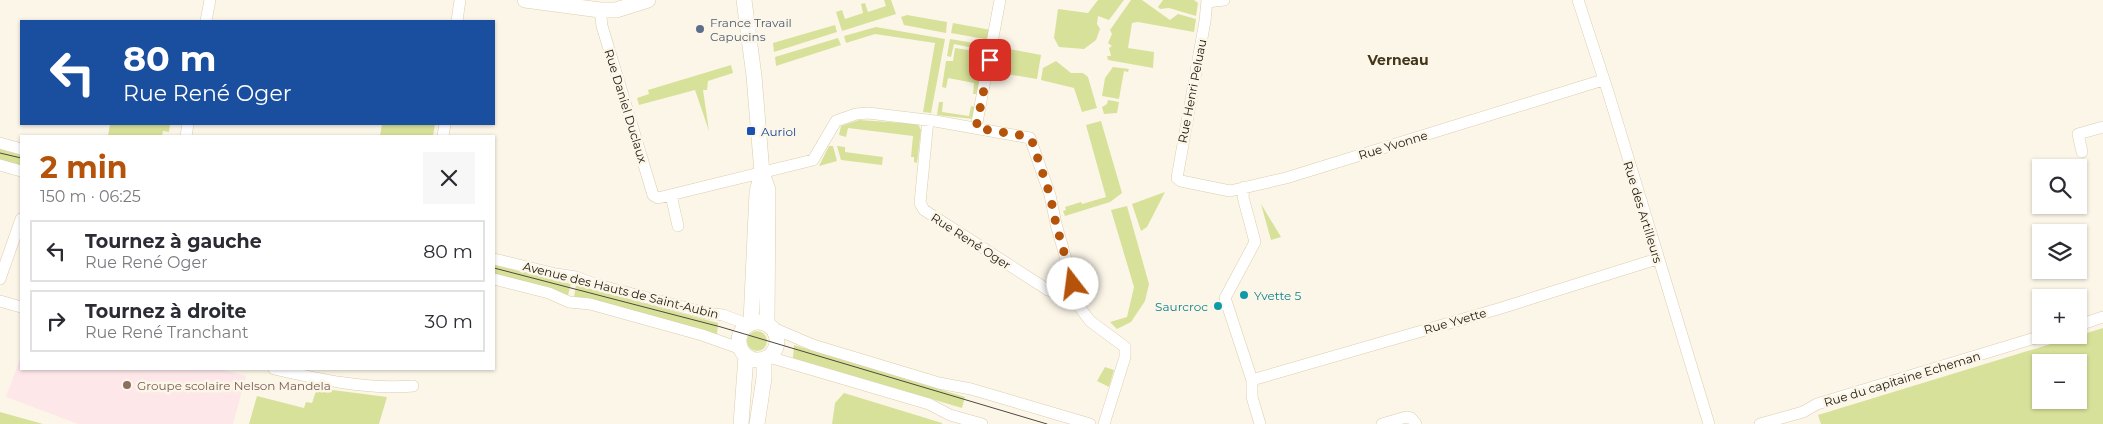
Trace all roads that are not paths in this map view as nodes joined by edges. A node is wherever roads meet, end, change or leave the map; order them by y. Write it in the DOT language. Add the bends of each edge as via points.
graph roads {
  1 [pos="210,0"];
  2 [pos="460,0"];
  3 [pos="525,0"];
  4 [pos="648,0"];
  5 [pos="744,0"];
  6 [pos="1000,0"];
  7 [pos="1224,0"];
  8 [pos="1578,0"];
  9 [pos="1207,1"];
  10 [pos="600,10"];
  11 [pos="206,20"];
  12 [pos="457,20"];
  13 [pos="1602,80"];
  14 [pos="928,120"];
  15 [pos="976,128"];
  16 [pos="2103,128"];
  17 [pos="0,143"];
  18 [pos="20,149"];
  19 [pos="2082,152"];
  20 [pos="0,165"];
  21 [pos="20,171"];
  22 [pos="762,173"];
  23 [pos="1180,181"];
  24 [pos="1244,187"];
  25 [pos="671,195"];
  26 [pos="20,222"];
  27 [pos="678,226"];
  28 [pos="495,259"];
  29 [pos="1657,259"];
  30 [pos="0,279"];
  31 [pos="495,279"];
  32 [pos="1072,297"];
  33 [pos="0,301"];
  34 [pos="20,307"];
  35 [pos="2103,317"];
  36 [pos="2087,322"];
  37 [pos="749,323"];
  38 [pos="770,326"];
  39 [pos="2032,339"];
  40 [pos="743,352"];
  41 [pos="766,358"];
  42 [pos="278,370"];
  43 [pos="1252,380"];
  44 [pos="413,386"];
  45 [pos="741,424"];
  46 [pos="756,424"];
  47 [pos="982,424"];
  48 [pos="1090,424"];
  49 [pos="1104,424"];
  50 [pos="1260,424"];
  51 [pos="1382,424"];
  52 [pos="1416,424"];
  53 [pos="1709,424"];
  54 [pos="1760,424"];
  1 -- 11 [label="street"];
  2 -- 12 [label="street"];
  3 -- 10 [label="main road"];
  4 -- 10 [label="main road" via="616,10"];
  5 -- 22 [label="main road" via="754,68"];
  6 -- 15 [label="street"];
  7 -- 9 [label="street"];
  8 -- 13 [label="street, Rue des Artilleurs"];
  9 -- 23 [label="street, Rue Henri Peluau" via="1178,166 1177,178"];
  10 -- 25 [label="street, Rue Daniel Duclaux" via="653,195 658,198"];
  13 -- 24 [label="street, Rue Yvonne" via="1295,175"];
  13 -- 29 [label="street, Rue des Artilleurs"];
  14 -- 15 [label="street"];
  14 -- 22 [label="street" via="868,114 846,117 836,121 813,160"];
  14 -- 32 [label="street, Rue René Oger" via="920,204 924,210 1048,290"];
  15 -- 32 [label="street" via="1026,136 1032,141 1073,284"];
  16 -- 19 [label="street" via="2078,134"];
  17 -- 18 [label="street"];
  20 -- 21 [label="street"];
  22 -- 25 [label="street"];
  22 -- 37 [label="main road" via="757,192"];
  22 -- 38 [label="main road" via="768,190"];
  23 -- 24 [label="street, Rue Yvonne" via="1230,191"];
  24 -- 43 [label="street" via="1243,197 1255,242 1225,298"];
  25 -- 27 [label="street"];
  26 -- 30 [label="street"];
  28 -- 37 [label="street, Avenue des Hauts de Saint-Aubin"];
  29 -- 43 [label="street, Rue Yvette"];
  29 -- 53 [label="street, Rue des Artilleurs"];
  31 -- 40 [label="street, Avenue des Hauts de Saint-Aubin" via="702,335"];
  32 -- 49 [label="street" via="1090,322 1125,347 1125,357"];
  33 -- 34 [label="street"];
  35 -- 36 [label="street"];
  37 -- 38 [label="main road" via="759,321"];
  37 -- 40 [label="main road" via="739,335"];
  38 -- 41 [label="main road" via="777,343"];
  38 -- 48 [label="street" via="813,345"];
  39 -- 54 [label="street, Rue du capitaine Echeman"];
  40 -- 41 [label="main road" via="754,360"];
  40 -- 45 [label="main road"];
  41 -- 46 [label="main road"];
  41 -- 47 [label="street" via="929,404 950,415"];
  42 -- 44 [label="street" via="360,384"];
  43 -- 50 [label="street" via="1252,397"];
  51 -- 52 [label="street" via="1406,417 1412,418"];
}
